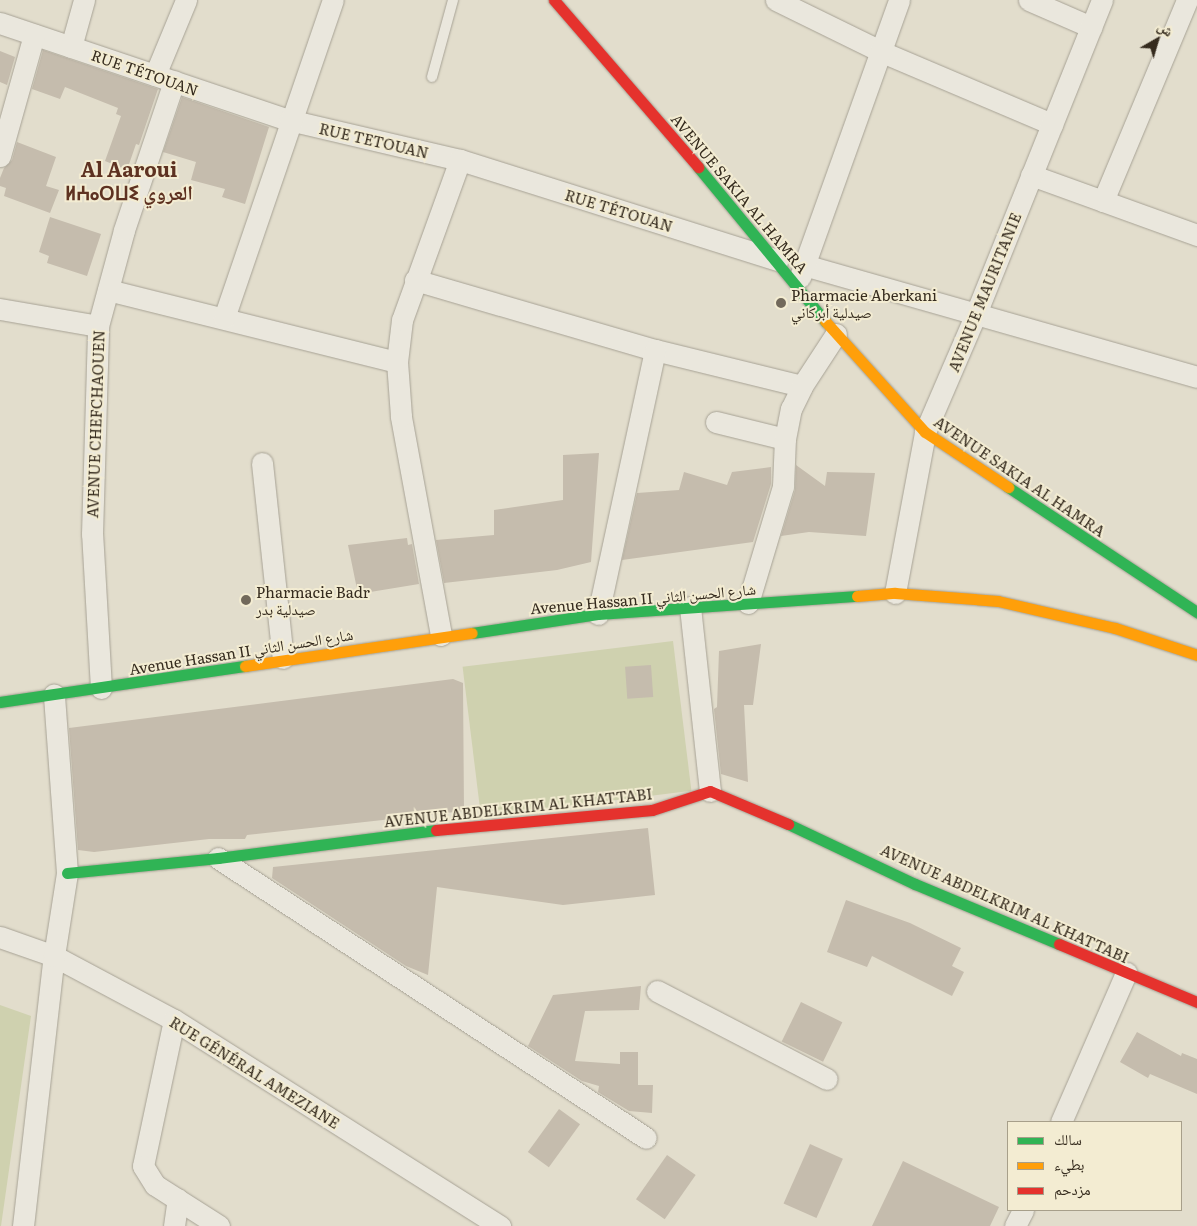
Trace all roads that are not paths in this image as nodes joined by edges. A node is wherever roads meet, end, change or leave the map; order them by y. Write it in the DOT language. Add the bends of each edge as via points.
graph roads {
  1 [pos="84,0"];
  2 [pos="186,0"];
  3 [pos="333,0"];
  4 [pos="453,0"];
  5 [pos="554,0"];
  6 [pos="776,0"];
  7 [pos="899,0"];
  8 [pos="1029,0"];
  9 [pos="1102,0"];
  10 [pos="1187,0"];
  11 [pos="0,23"];
  12 [pos="1091,28"];
  13 [pos="34,34"];
  14 [pos="71,47"];
  15 [pos="882,52"];
  16 [pos="432,77"];
  17 [pos="164,78"];
  18 [pos="289,120"];
  19 [pos="1052,124"];
  20 [pos="0,156"];
  21 [pos="460,160"];
  22 [pos="1031,175"];
  23 [pos="1103,201"];
  24 [pos="1197,235"];
  25 [pos="778,260"];
  26 [pos="801,274"];
  27 [pos="415,280"];
  28 [pos="108,290"];
  29 [pos="0,309"];
  30 [pos="975,316"];
  31 [pos="224,318"];
  32 [pos="98,326"];
  33 [pos="836,334"];
  34 [pos="655,350"];
  35 [pos="396,362"];
  36 [pos="1197,377"];
  37 [pos="802,386"];
  38 [pos="716,422"];
  39 [pos="925,432"];
  40 [pos="785,439"];
  41 [pos="262,464"];
  42 [pos="895,592"];
  43 [pos="748,603"];
  44 [pos="690,607"];
  45 [pos="1197,612"];
  46 [pos="598,614"];
  47 [pos="441,635"];
  48 [pos="1197,655"];
  49 [pos="283,658"];
  50 [pos="101,688"];
  51 [pos="54,694"];
  52 [pos="0,702"];
  53 [pos="710,790"];
  54 [pos="218,858"];
  55 [pos="67,872"];
  56 [pos="0,937"];
  57 [pos="54,956"];
  58 [pos="1126,973"];
  59 [pos="657,991"];
  60 [pos="1197,1002"];
  61 [pos="174,1020"];
  62 [pos="827,1079"];
  63 [pos="1061,1121"];
  64 [pos="646,1138"];
  65 [pos="178,1199"];
  66 [pos="1023,1211"];
  67 [pos="23,1226"];
  68 [pos="174,1226"];
  69 [pos="219,1226"];
  70 [pos="500,1226"];
  71 [pos="1016,1226"];
  1 -- 14 [label="street"];
  2 -- 17 [label="street, AVENUE CHEFCHAOUEN"];
  3 -- 18 [label="street"];
  4 -- 16 [label="lane"];
  5 -- 25 [label="street, AVENUE SAKIA AL HAMRA"];
  6 -- 15 [label="street"];
  7 -- 15 [label="street"];
  8 -- 12 [label="street"];
  9 -- 12 [label="street, AVENUE MAURITANIE"];
  10 -- 23 [label="street"];
  11 -- 13 [label="street, RUE TÉTOUAN"];
  12 -- 19 [label="street, AVENUE MAURITANIE"];
  13 -- 14 [label="street, RUE TÉTOUAN"];
  13 -- 20 [label="street"];
  14 -- 17 [label="street, RUE TÉTOUAN"];
  15 -- 19 [label="street"];
  15 -- 26 [label="street"];
  17 -- 18 [label="street, RUE TÉTOUAN"];
  17 -- 28 [label="street, AVENUE CHEFCHAOUEN"];
  18 -- 21 [label="street, RUE TETOUAN"];
  18 -- 31 [label="street"];
  19 -- 22 [label="street, AVENUE MAURITANIE"];
  21 -- 25 [label="street, RUE TÉTOUAN"];
  21 -- 27 [label="street"];
  22 -- 23 [label="street"];
  22 -- 30 [label="street, AVENUE MAURITANIE"];
  23 -- 24 [label="street"];
  25 -- 26 [label="street, AVENUE SAKIA AL HAMRA"];
  26 -- 30 [label="street"];
  26 -- 33 [label="street, AVENUE SAKIA AL HAMRA"];
  27 -- 34 [label="street"];
  27 -- 35 [label="street" via="402,320"];
  28 -- 31 [label="street"];
  28 -- 32 [label="street, AVENUE CHEFCHAOUEN"];
  29 -- 32 [label="street"];
  30 -- 36 [label="street"];
  30 -- 39 [label="street, AVENUE MAURITANIE"];
  31 -- 35 [label="street"];
  32 -- 50 [label="street, AVENUE CHEFCHAOUEN" via="92,534"];
  33 -- 37 [label="street"];
  33 -- 39 [label="street, AVENUE SAKIA AL HAMRA"];
  34 -- 37 [label="street"];
  34 -- 46 [label="street"];
  35 -- 47 [label="street" via="401,416"];
  37 -- 40 [label="street" via="791,409"];
  38 -- 40 [label="street"];
  39 -- 42 [label="street, AVENUE MAURITANIE"];
  39 -- 45 [label="street, AVENUE SAKIA AL HAMRA"];
  40 -- 43 [label="street" via="783,486"];
  41 -- 49 [label="street"];
  42 -- 43 [label="street, Avenue Hassan II شارع الحسن الثاني"];
  42 -- 48 [label="street, Avenue Hassan II شارع الحسن الثاني" via="998,601 1115,628"];
  43 -- 44 [label="street, Avenue Hassan II شارع الحسن الثاني"];
  44 -- 46 [label="street, Avenue Hassan II شارع الحسن الثاني"];
  44 -- 53 [label="street"];
  46 -- 47 [label="street, Avenue Hassan II شارع الحسن الثاني"];
  47 -- 49 [label="street, Avenue Hassan II شارع الحسن الثاني"];
  49 -- 50 [label="street, Avenue Hassan II شارع الحسن الثاني"];
  50 -- 51 [label="street, Avenue Hassan II شارع الحسن الثاني"];
  51 -- 52 [label="street, Avenue Hassan II شارع الحسن الثاني"];
  51 -- 55 [label="street"];
  53 -- 54 [label="street, AVENUE ABDELKRIM AL KHATTABI" via="652,810 444,828"];
  53 -- 58 [label="street, AVENUE ABDELKRIM AL KHATTABI" via="836,844 915,884"];
  54 -- 55 [label="street, AVENUE ABDELKRIM AL KHATTABI"];
  54 -- 64 [label="street"];
  55 -- 57 [label="street"];
  56 -- 57 [label="street, RUE GÉNÉRAL AMEZIANE"];
  57 -- 61 [label="street, RUE GÉNÉRAL AMEZIANE"];
  57 -- 67 [label="street"];
  58 -- 60 [label="street, AVENUE ABDELKRIM AL KHATTABI"];
  58 -- 63 [label="street"];
  59 -- 62 [label="street"];
  61 -- 65 [label="street" via="143,1166 155,1185"];
  61 -- 70 [label="street, RUE GÉNÉRAL AMEZIANE"];
  65 -- 68 [label="street"];
  65 -- 69 [label="street"];
  66 -- 71 [label="street"];
}
